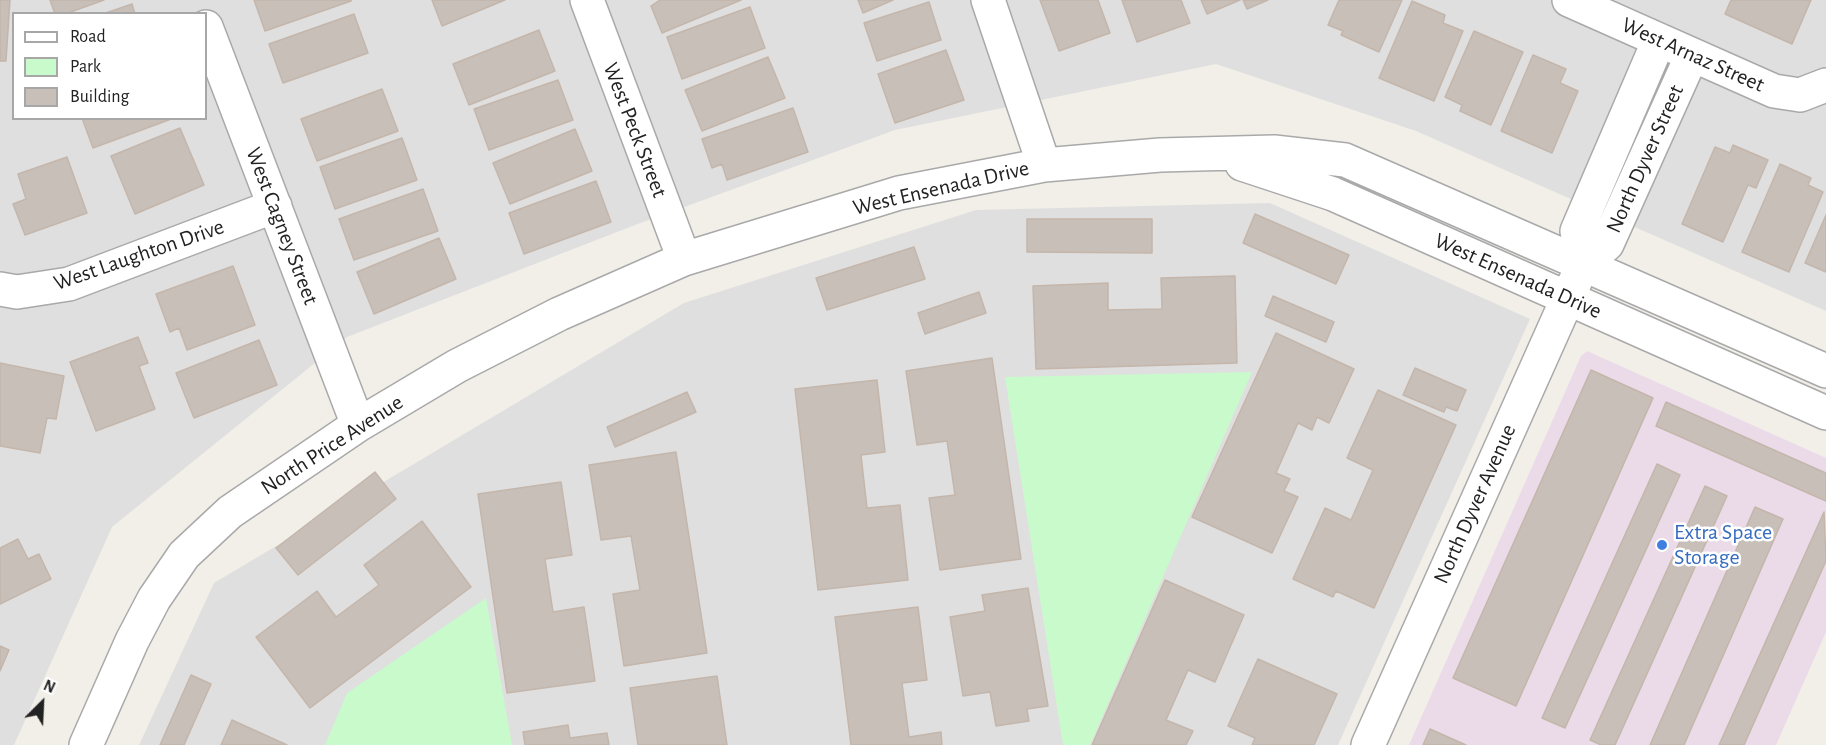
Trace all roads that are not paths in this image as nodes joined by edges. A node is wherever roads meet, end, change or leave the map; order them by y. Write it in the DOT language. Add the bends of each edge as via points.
graph roads {
  1 [pos="587,0"];
  2 [pos="988,0"];
  3 [pos="1569,0"];
  4 [pos="207,30"];
  5 [pos="1659,40"];
  6 [pos="1692,55"];
  7 [pos="1823,87"];
  8 [pos="1206,154"];
  9 [pos="1044,165"];
  10 [pos="275,206"];
  11 [pos="684,259"];
  12 [pos="1583,264"];
  13 [pos="0,289"];
  14 [pos="1567,298"];
  15 [pos="1826,371"];
  16 [pos="1826,412"];
  17 [pos="358,424"];
  18 [pos="86,745"];
  19 [pos="1368,745"];
  1 -- 11 [label="street, West Peck Street"];
  2 -- 9 [label="street"];
  3 -- 5 [label="street, West Arnaz Street"];
  4 -- 10 [label="street, West Cagney Street"];
  5 -- 6 [label="street, West Arnaz Street"];
  5 -- 12 [label="street, North Dyver Street" via="1577,231"];
  6 -- 7 [label="street, West Arnaz Street" via="1774,91 1800,95"];
  6 -- 12 [label="street, North Dyver Street" via="1607,244"];
  8 -- 9 [label="street, West Ensenada Drive"];
  8 -- 12 [label="street, West Ensenada Drive" via="1274,152 1345,159"];
  8 -- 14 [label="street, West Ensenada Drive" via="1333,194"];
  9 -- 11 [label="street, West Ensenada Drive" via="899,193"];
  10 -- 13 [label="street, West Laughton Drive" via="69,284 17,292"];
  10 -- 17 [label="street, West Cagney Street"];
  11 -- 17 [label="street, North Price Avenue" via="559,314 457,366"];
  12 -- 14 [label="street, North Dyver Avenue"];
  12 -- 15 [label="street, West Ensenada Drive"];
  14 -- 16 [label="street, West Ensenada Drive"];
  14 -- 19 [label="street, North Dyver Avenue"];
  17 -- 18 [label="street, North Price Avenue" via="230,512 184,555 132,641"];
}
